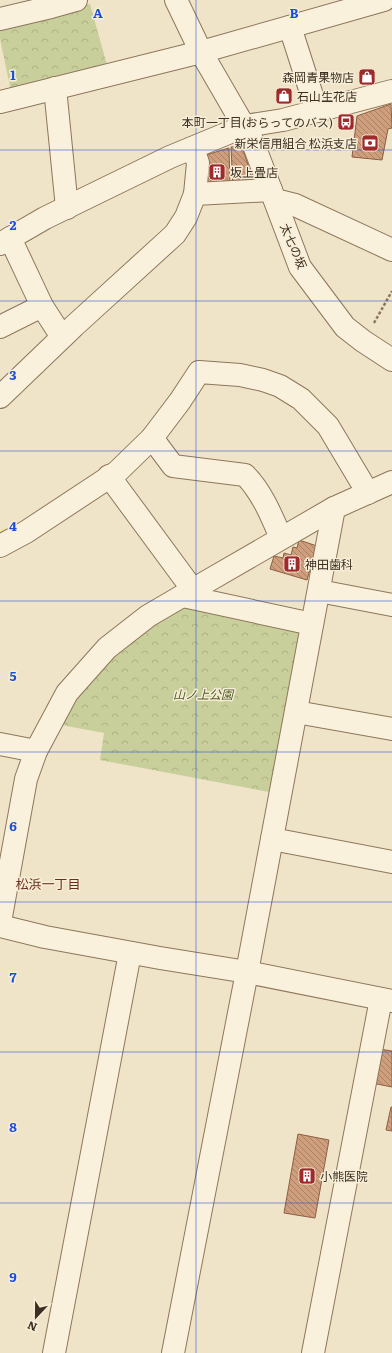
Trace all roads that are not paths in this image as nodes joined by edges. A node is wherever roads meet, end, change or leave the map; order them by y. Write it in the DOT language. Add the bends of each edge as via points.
graph roads {
  1 [pos="76,0"];
  2 [pos="176,0"];
  3 [pos="384,0"];
  4 [pos="31,6"];
  5 [pos="0,18"];
  6 [pos="290,27"];
  7 [pos="202,52"];
  8 [pos="55,88"];
  9 [pos="392,91"];
  10 [pos="0,102"];
  11 [pos="317,111"];
  12 [pos="245,126"];
  13 [pos="194,148"];
  14 [pos="195,194"];
  15 [pos="273,195"];
  16 [pos="67,208"];
  17 [pos="5,241"];
  18 [pos="392,250"];
  19 [pos="42,306"];
  20 [pos="0,327"];
  21 [pos="62,337"];
  22 [pos="392,360"];
  23 [pos="0,397"];
  24 [pos="152,438"];
  25 [pos="109,476"];
  26 [pos="392,482"];
  27 [pos="368,493"];
  28 [pos="334,508"];
  29 [pos="281,538"];
  30 [pos="0,546"];
  31 [pos="319,591"];
  32 [pos="188,593"];
  33 [pos="392,605"];
  34 [pos="312,624"];
  35 [pos="296,712"];
  36 [pos="392,729"];
  37 [pos="0,744"];
  38 [pos="36,751"];
  39 [pos="272,839"];
  40 [pos="392,862"];
  41 [pos="0,922"];
  42 [pos="0,926"];
  43 [pos="130,952"];
  44 [pos="247,972"];
  45 [pos="386,1000"];
  46 [pos="54,1353"];
  47 [pos="173,1353"];
  48 [pos="313,1353"];
  1 -- 4 [label="street"];
  2 -- 7 [label="street, 太七の坂"];
  3 -- 6 [label="street"];
  4 -- 5 [label="street"];
  6 -- 7 [label="street"];
  6 -- 11 [label="street"];
  7 -- 8 [label="street"];
  7 -- 12 [label="street, 太七の坂"];
  8 -- 10 [label="street"];
  8 -- 16 [label="street"];
  9 -- 11 [label="street"];
  11 -- 12 [label="street"];
  12 -- 13 [label="street"];
  12 -- 15 [label="street, 太七の坂"];
  13 -- 14 [label="street" via="198,163"];
  13 -- 16 [label="street"];
  14 -- 15 [label="street"];
  14 -- 21 [label="street" via="186,217 175,234"];
  15 -- 18 [label="street"];
  15 -- 22 [label="street, 太七の坂" via="300,267 345,327"];
  16 -- 17 [label="street"];
  17 -- 19 [label="street"];
  19 -- 20 [label="street"];
  19 -- 21 [label="street"];
  21 -- 23 [label="street"];
  24 -- 25 [label="street" via="117,472"];
  24 -- 27 [label="street" via="199,372 240,375 263,380 280,386 301,399 328,426"];
  24 -- 29 [label="street" via="173,466 245,475 266,506"];
  25 -- 30 [label="street" via="26,532"];
  25 -- 32 [label="street"];
  26 -- 27 [label="street"];
  27 -- 28 [label="street"];
  28 -- 29 [label="street"];
  28 -- 31 [label="street"];
  29 -- 32 [label="street"];
  31 -- 33 [label="street"];
  31 -- 34 [label="street"];
  32 -- 34 [label="street"];
  32 -- 38 [label="street" via="148,616 107,648 67,693"];
  34 -- 35 [label="street"];
  35 -- 36 [label="street"];
  35 -- 39 [label="street"];
  37 -- 38 [label="street"];
  38 -- 41 [label="street" via="26,779"];
  39 -- 40 [label="street"];
  39 -- 44 [label="street"];
  42 -- 43 [label="street"];
  43 -- 44 [label="street"];
  43 -- 46 [label="street"];
  44 -- 45 [label="street"];
  44 -- 47 [label="street"];
  45 -- 48 [label="street"];
}
